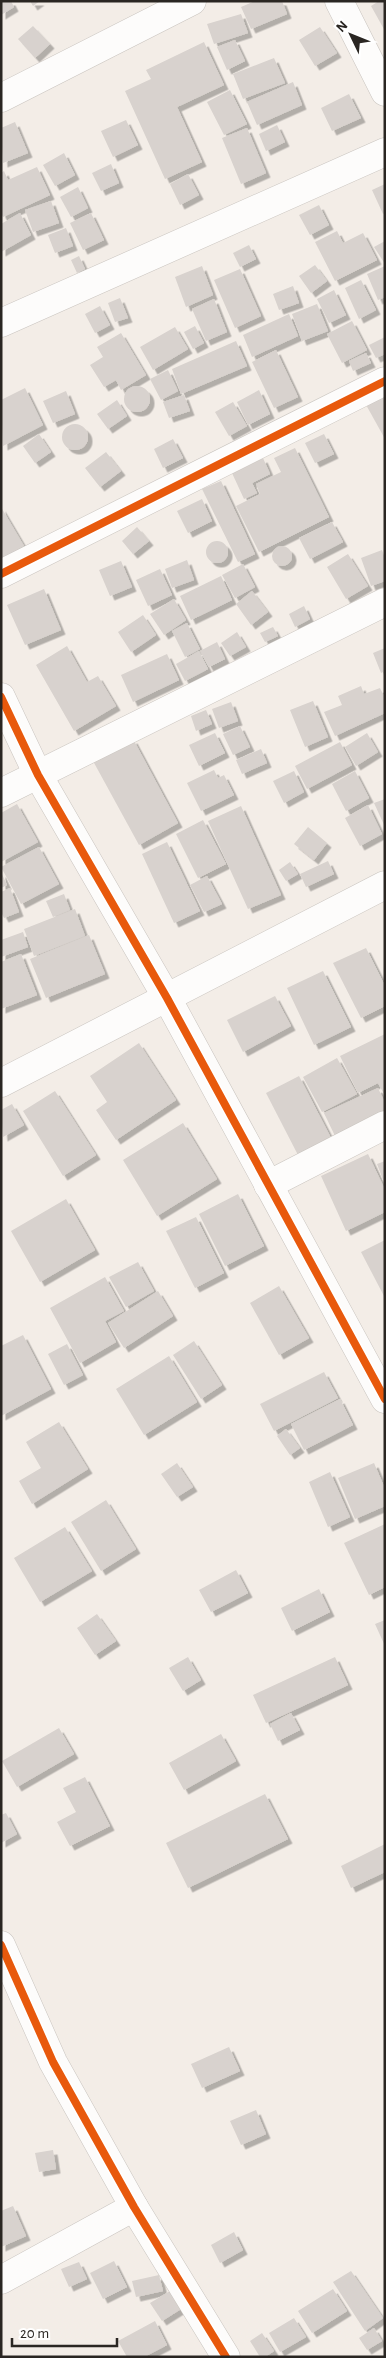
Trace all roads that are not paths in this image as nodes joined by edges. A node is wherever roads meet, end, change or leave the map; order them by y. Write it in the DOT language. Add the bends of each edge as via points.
graph roads {
  1 [pos="192,1"];
  2 [pos="339,1"];
  3 [pos="385,92"];
  4 [pos="1,98"];
  5 [pos="385,152"];
  6 [pos="1,323"];
  7 [pos="385,381"];
  8 [pos="1,574"];
  9 [pos="385,602"];
  10 [pos="1,697"];
  11 [pos="38,775"];
  12 [pos="1,793"];
  13 [pos="385,885"];
  14 [pos="167,998"];
  15 [pos="1,1070"];
  16 [pos="1,1083"];
  17 [pos="385,1125"];
  18 [pos="268,1186"];
  19 [pos="385,1399"];
  20 [pos="1,1945"];
  21 [pos="134,2207"];
  22 [pos="1,2280"];
  23 [pos="226,2357"];
  1 -- 4 [label="street"];
  2 -- 3 [label="street"];
  5 -- 6 [label="street"];
  7 -- 8 [label="street"];
  9 -- 11 [label="street"];
  10 -- 11 [label="street"];
  11 -- 12 [label="street"];
  11 -- 14 [label="street"];
  13 -- 14 [label="street"];
  14 -- 15 [label="street"];
  14 -- 16 [label="street"];
  14 -- 18 [label="street"];
  17 -- 18 [label="street"];
  18 -- 19 [label="street"];
  20 -- 21 [label="street" via="53,2062"];
  21 -- 22 [label="street"];
  21 -- 23 [label="street"];
}
